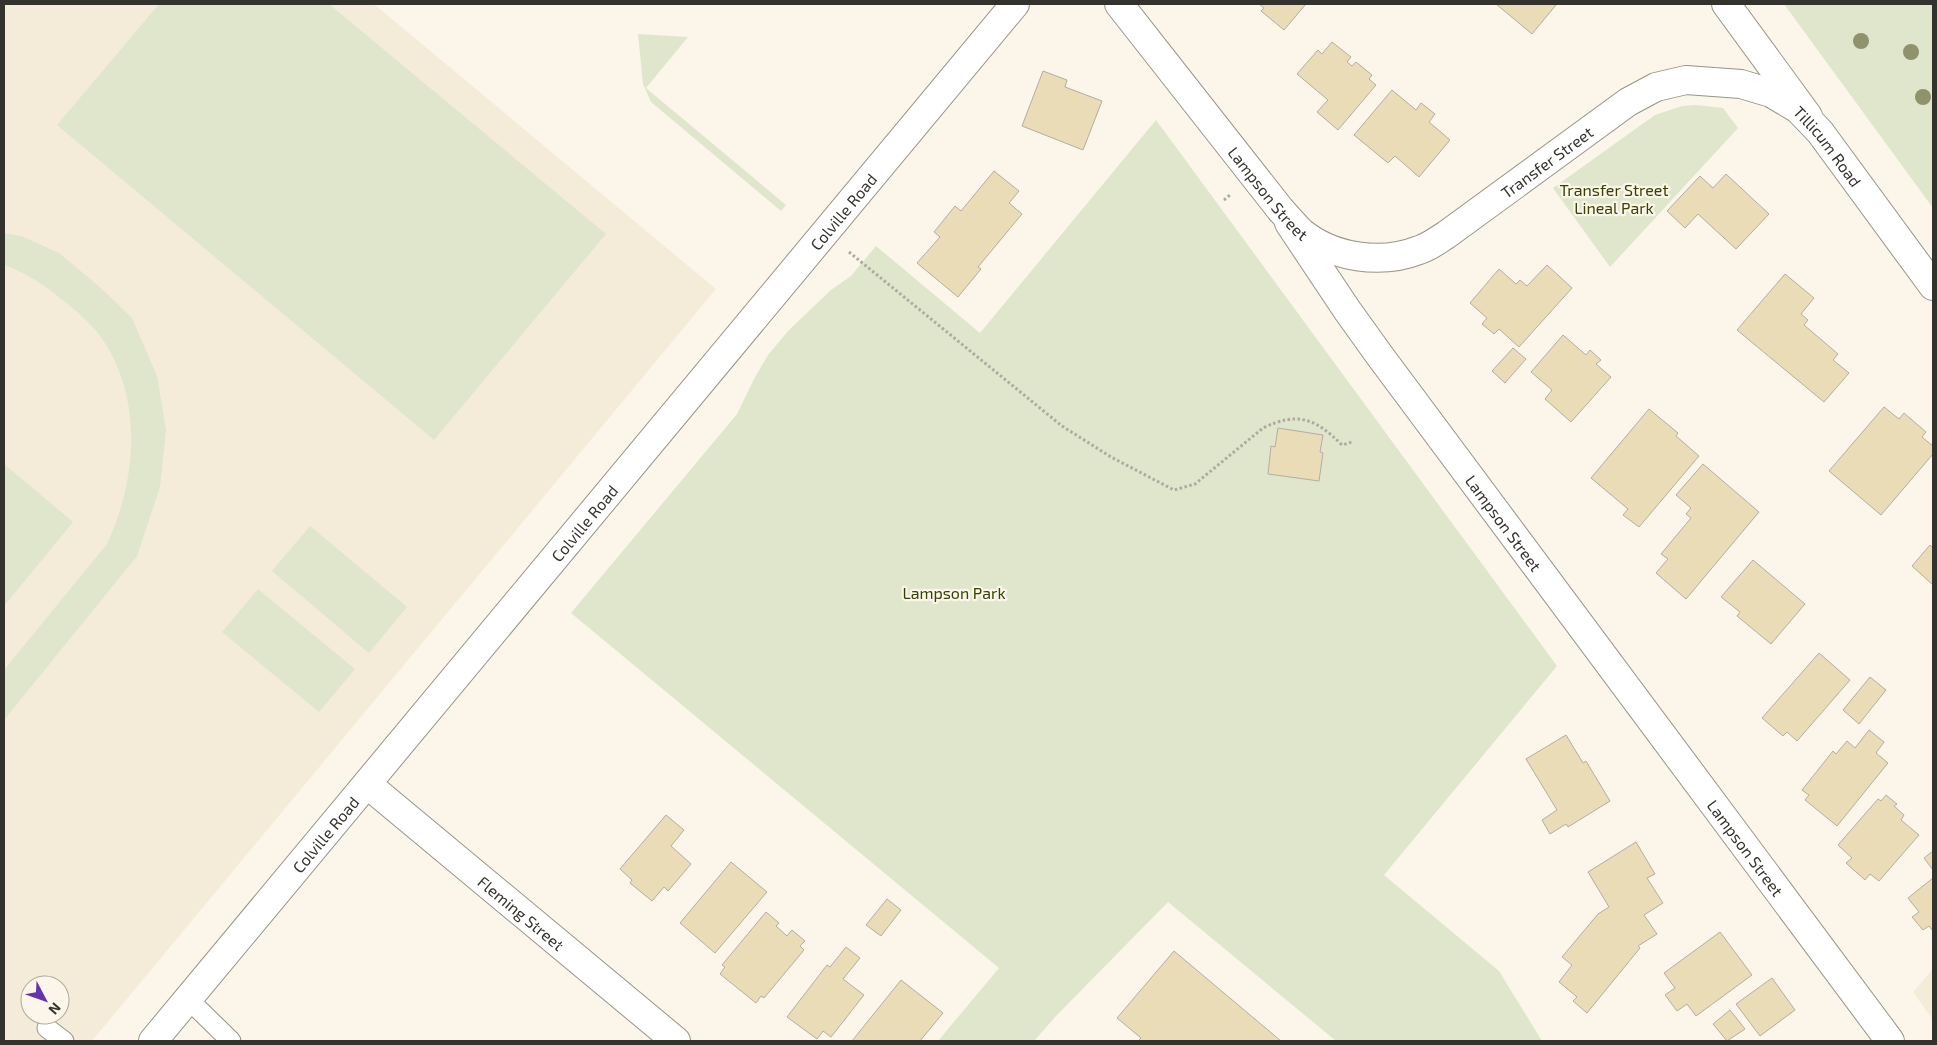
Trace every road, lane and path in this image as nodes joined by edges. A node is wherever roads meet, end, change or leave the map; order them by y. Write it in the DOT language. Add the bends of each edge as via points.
graph roads {
  1 [pos="1015,4"];
  2 [pos="1119,4"];
  3 [pos="1726,4"];
  4 [pos="1820,132"];
  5 [pos="1280,209"];
  6 [pos="825,232"];
  7 [pos="1933,286"];
  8 [pos="1352,442"];
  9 [pos="367,784"];
  10 [pos="188,1000"];
  11 [pos="47,1028"];
  12 [pos="64,1041"];
  13 [pos="153,1041"];
  14 [pos="231,1041"];
  15 [pos="676,1041"];
  16 [pos="1890,1041"];
  1 -- 6 [label="street, Colville Road"];
  2 -- 5 [label="street, Lampson Street"];
  3 -- 4 [label="street, Tillicum Road"];
  4 -- 5 [label="street, Transfer Street" via="1798,109 1771,93 1741,84 1686,80 1656,87 1628,102 1446,235 1420,250 1389,258 1358,257 1328,248 1302,232"];
  4 -- 7 [label="street, Tillicum Road"];
  5 -- 16 [label="street, Lampson Street" via="1346,310"];
  6 -- 8 [label="path" via="1062,426 1163,486 1174,490 1194,484 1276,421 1313,421 1342,445"];
  6 -- 9 [label="street, Colville Road"];
  9 -- 10 [label="street, Colville Road"];
  9 -- 15 [label="street, Fleming Street"];
  10 -- 13 [label="street, Colville Road"];
  10 -- 14 [label="lane"];
  11 -- 12 [label="lane"];
}
